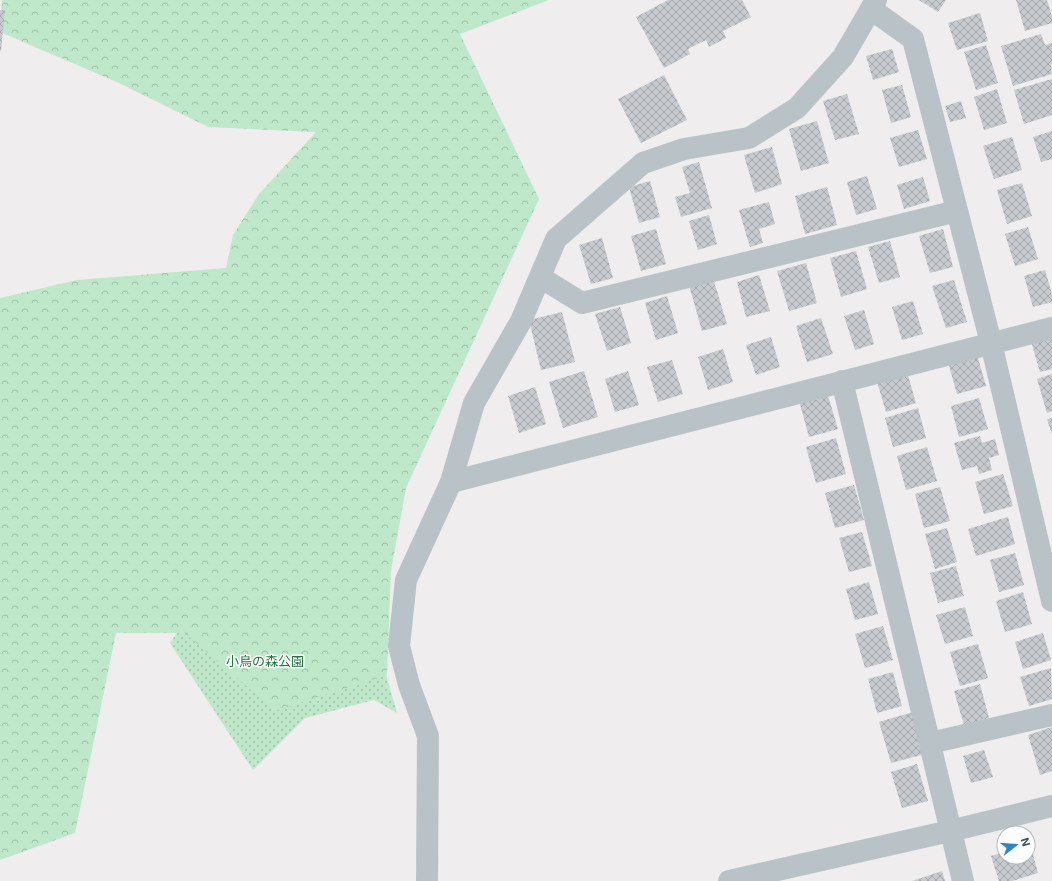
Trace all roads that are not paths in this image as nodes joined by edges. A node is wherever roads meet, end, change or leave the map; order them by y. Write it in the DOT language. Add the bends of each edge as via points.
graph roads {
  1 [pos="874,4"];
  2 [pos="957,211"];
  3 [pos="540,277"];
  4 [pos="1052,328"];
  5 [pos="991,343"];
  6 [pos="842,381"];
  7 [pos="451,482"];
  8 [pos="1052,600"];
  9 [pos="1052,715"];
  10 [pos="930,744"];
  11 [pos="1052,806"];
  12 [pos="950,831"];
  13 [pos="427,881"];
  14 [pos="729,881"];
  15 [pos="963,881"];
  1 -- 2 [label="street" via="913,40"];
  1 -- 3 [label="street" via="843,57 797,108 749,138 684,149 642,163 556,239"];
  2 -- 3 [label="street" via="582,303"];
  2 -- 5 [label="street"];
  3 -- 7 [label="street" via="521,321 474,403"];
  4 -- 5 [label="street"];
  5 -- 6 [label="street"];
  5 -- 8 [label="street"];
  6 -- 7 [label="street"];
  6 -- 10 [label="street"];
  7 -- 13 [label="street" via="406,580 399,646 409,685 428,736"];
  9 -- 10 [label="street"];
  10 -- 12 [label="street"];
  11 -- 12 [label="street"];
  12 -- 14 [label="street"];
  12 -- 15 [label="street"];
}
